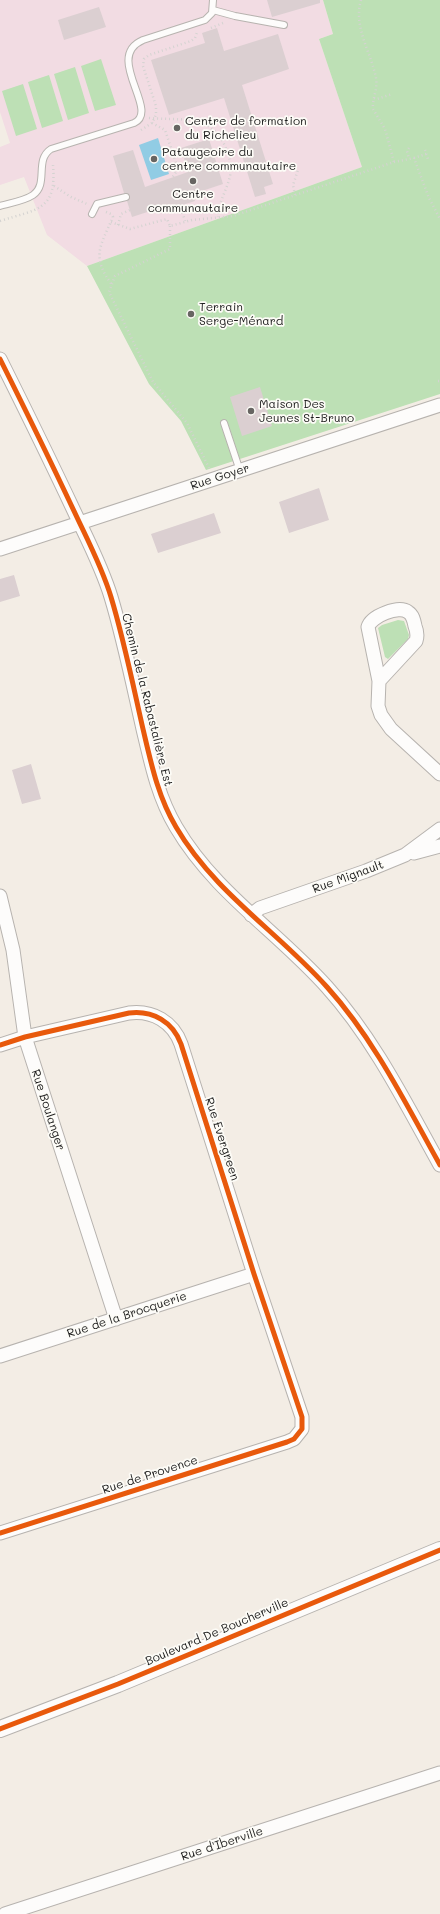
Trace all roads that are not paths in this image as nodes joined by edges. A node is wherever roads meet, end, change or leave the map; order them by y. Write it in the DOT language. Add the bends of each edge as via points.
graph roads {
  1 [pos="213,0"];
  2 [pos="213,10"];
  3 [pos="284,24"];
  4 [pos="126,197"];
  5 [pos="0,206"];
  6 [pos="92,214"];
  7 [pos="0,358"];
  8 [pos="440,405"];
  9 [pos="224,423"];
  10 [pos="240,471"];
  11 [pos="80,523"];
  12 [pos="0,549"];
  13 [pos="379,681"];
  14 [pos="440,774"];
  15 [pos="440,829"];
  16 [pos="440,846"];
  17 [pos="405,856"];
  18 [pos="0,896"];
  19 [pos="251,915"];
  20 [pos="25,1037"];
  21 [pos="0,1045"];
  22 [pos="440,1165"];
  23 [pos="254,1274"];
  24 [pos="116,1319"];
  25 [pos="0,1356"];
  26 [pos="302,1430"];
  27 [pos="0,1533"];
  28 [pos="440,1550"];
  29 [pos="0,1729"];
  30 [pos="440,1773"];
  31 [pos="5,1914"];
  1 -- 2 [label="lane"];
  2 -- 3 [label="lane"];
  2 -- 5 [label="lane" via="205,20 143,40 130,50 128,62 141,108 141,117 134,122 51,149 43,160 38,191 29,197"];
  4 -- 6 [label="lane" via="97,204"];
  7 -- 11 [label="street, Chemin de la Rabastalière Est"];
  8 -- 10 [label="street, Rue Goyer"];
  9 -- 10 [label="lane"];
  10 -- 11 [label="street, Rue Goyer"];
  11 -- 12 [label="street, Rue Goyer"];
  11 -- 19 [label="street, Chemin de la Rabastalière Est" via="111,597 153,771 166,808 176,828 198,859"];
  13 -- 13 [label="street" via="416,641 414,621 406,610 378,616 369,624 367,630"];
  13 -- 14 [label="street" via="378,706 385,722"];
  15 -- 17 [label="street, Rue Mignault"];
  16 -- 17 [label="street"];
  17 -- 19 [label="street, Rue Mignault" via="260,908"];
  18 -- 20 [label="street, Rue Boulanger" via="14,950"];
  19 -- 22 [label="street, Chemin de la Rabastalière Est" via="318,976 352,1016 384,1066"];
  20 -- 21 [label="street, Rue Evergreen"];
  20 -- 23 [label="street, Rue Evergreen" via="135,1012 153,1015 172,1028 181,1044"];
  20 -- 24 [label="street, Rue Boulanger"];
  23 -- 24 [label="street, Rue de la Brocquerie"];
  23 -- 26 [label="street, Rue Evergreen" via="298,1401"];
  24 -- 25 [label="street, Rue de la Brocquerie"];
  26 -- 27 [label="street, Rue de Provence" via="287,1442"];
  28 -- 29 [label="street, Boulevard De Boucherville" via="118,1684"];
  30 -- 31 [label="street, Rue d'Iberville"];
}
